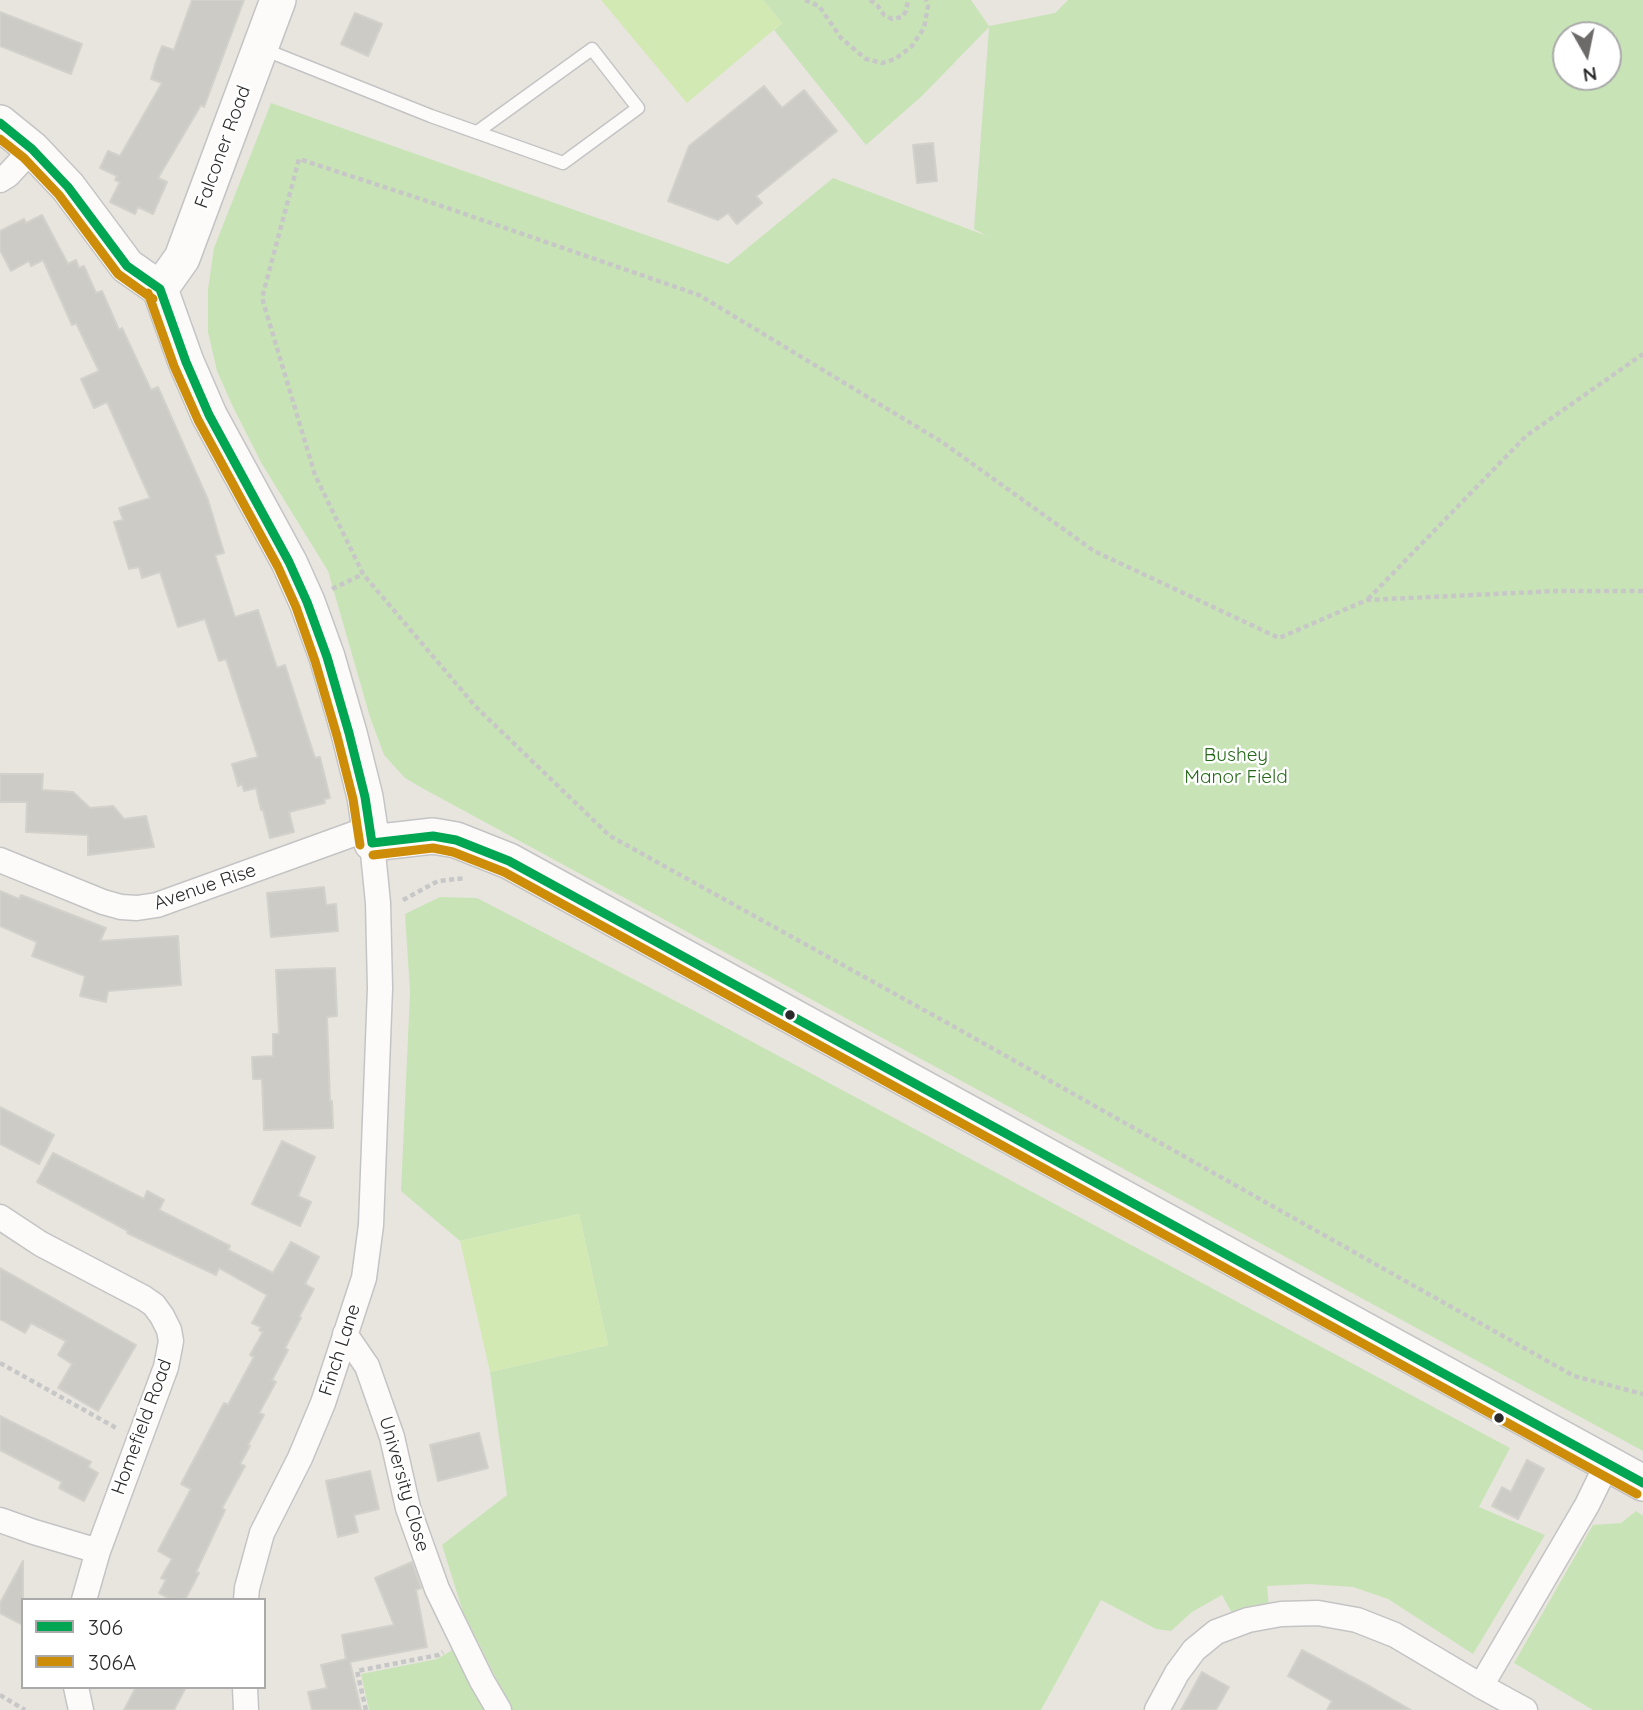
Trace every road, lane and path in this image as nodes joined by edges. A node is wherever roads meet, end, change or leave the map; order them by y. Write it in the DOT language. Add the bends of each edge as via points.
graph roads {
  1 [pos="278,0"];
  2 [pos="805,0"];
  3 [pos="870,0"];
  4 [pos="908,0"];
  5 [pos="926,0"];
  6 [pos="259,48"];
  7 [pos="0,123"];
  8 [pos="477,132"];
  9 [pos="32,149"];
  10 [pos="0,180"];
  11 [pos="160,289"];
  12 [pos="1643,354"];
  13 [pos="1643,591"];
  14 [pos="1367,600"];
  15 [pos="371,835"];
  16 [pos="0,860"];
  17 [pos="0,1217"];
  18 [pos="345,1334"];
  19 [pos="0,1363"];
  20 [pos="1643,1394"];
  21 [pos="139,1440"];
  22 [pos="1608,1462"];
  23 [pos="1643,1483"];
  24 [pos="0,1520"];
  25 [pos="97,1551"];
  26 [pos="85,1598"];
  27 [pos="246,1598"];
  28 [pos="438,1655"];
  29 [pos="1481,1686"];
  30 [pos="76,1689"];
  31 [pos="246,1689"];
  32 [pos="0,1695"];
  33 [pos="25,1710"];
  34 [pos="81,1710"];
  35 [pos="246,1710"];
  36 [pos="366,1710"];
  37 [pos="499,1710"];
  38 [pos="1157,1710"];
  39 [pos="1525,1710"];
  1 -- 6 [label="street, Falconer Road"];
  2 -- 5 [label="path" via="819,6 841,38 866,59 881,63 912,46 924,28"];
  3 -- 4 [label="path" via="892,19 902,17"];
  6 -- 8 [label="lane"];
  6 -- 11 [label="street, Falconer Road" via="182,258"];
  7 -- 9 [label="street"];
  8 -- 8 [label="lane" via="563,163 638,108 592,49"];
  9 -- 10 [label="street"];
  9 -- 11 [label="street" via="68,187 127,266"];
  11 -- 15 [label="street, Finch Lane" via="209,415 307,602 349,733"];
  12 -- 14 [label="path" via="1526,436"];
  13 -- 14 [label="path"];
  14 -- 20 [label="path" via="1279,638 1094,551 942,442 699,295 299,159 262,298 315,475 362,573 476,707 610,836 1574,1376"];
  15 -- 16 [label="street, Avenue Rise" via="137,908 103,902"];
  15 -- 18 [label="street, Finch Lane" via="380,988 371,1225 364,1278"];
  15 -- 22 [label="street" via="456,840 509,861"];
  17 -- 21 [label="street, Homefield Road" via="144,1298 162,1315 171,1341 169,1355"];
  18 -- 27 [label="street, Finch Lane" via="323,1403 262,1533"];
  18 -- 37 [label="street, University Close" via="367,1366 437,1590"];
  19 -- 21 [label="path"];
  21 -- 25 [label="street, Homefield Road"];
  22 -- 23 [label="street"];
  22 -- 29 [label="street"];
  24 -- 25 [label="street"];
  25 -- 26 [label="street, Homefield Road"];
  28 -- 36 [label="path" via="357,1671"];
  29 -- 38 [label="street" via="1395,1635 1356,1620 1318,1613 1281,1614 1216,1632 1194,1650"];
  29 -- 39 [label="street"];
  30 -- 34 [label="street"];
  31 -- 35 [label="street"];
  32 -- 33 [label="path"];
}
